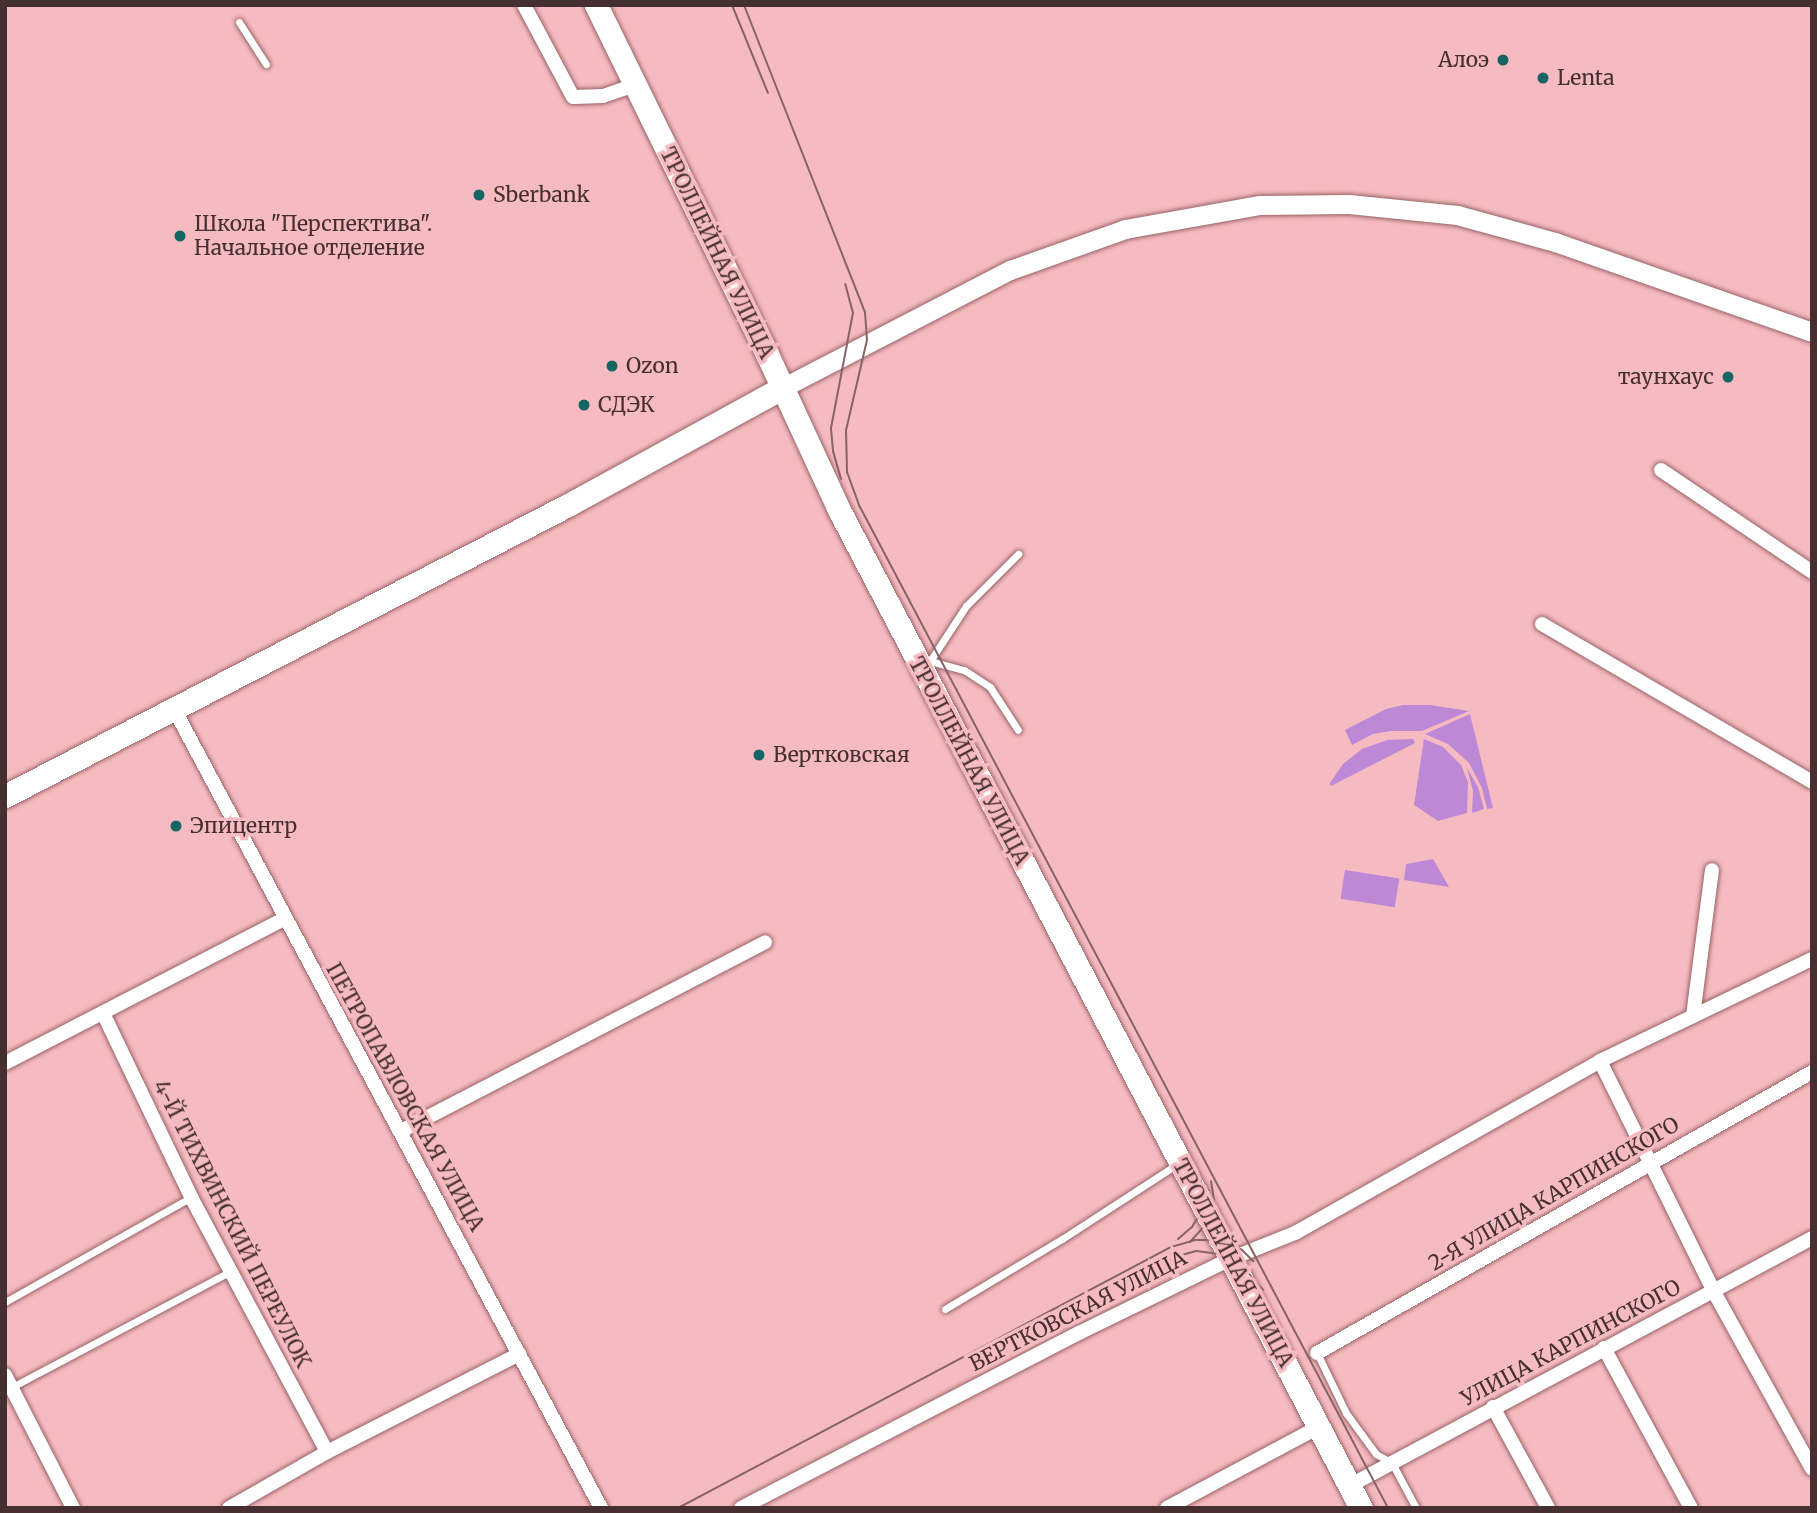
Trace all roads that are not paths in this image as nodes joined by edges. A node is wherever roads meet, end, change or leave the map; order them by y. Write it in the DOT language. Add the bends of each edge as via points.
graph roads {
  1 [pos="524,5"];
  2 [pos="596,5"];
  3 [pos="240,22"];
  4 [pos="266,64"];
  5 [pos="635,85"];
  6 [pos="1812,332"];
  7 [pos="782,388"];
  8 [pos="1661,470"];
  9 [pos="1018,554"];
  10 [pos="1812,572"];
  11 [pos="1542,624"];
  12 [pos="924,662"];
  13 [pos="173,707"];
  14 [pos="1018,730"];
  15 [pos="1812,782"];
  16 [pos="5,796"];
  17 [pos="1712,870"];
  18 [pos="284,919"];
  19 [pos="765,942"];
  20 [pos="1812,959"];
  21 [pos="103,1013"];
  22 [pos="1693,1016"];
  23 [pos="1600,1061"];
  24 [pos="5,1063"];
  25 [pos="1812,1072"];
  26 [pos="401,1131"];
  27 [pos="1180,1163"];
  28 [pos="1651,1163"];
  29 [pos="191,1198"];
  30 [pos="1812,1238"];
  31 [pos="1230,1259"];
  32 [pos="229,1272"];
  33 [pos="1714,1292"];
  34 [pos="5,1302"];
  35 [pos="944,1309"];
  36 [pos="1604,1348"];
  37 [pos="1317,1353"];
  38 [pos="519,1354"];
  39 [pos="9,1381"];
  40 [pos="1493,1407"];
  41 [pos="1319,1427"];
  42 [pos="327,1451"];
  43 [pos="1392,1463"];
  44 [pos="1812,1469"];
  45 [pos="1349,1486"];
  46 [pos="73,1508"];
  47 [pos="229,1508"];
  48 [pos="601,1508"];
  49 [pos="741,1508"];
  50 [pos="1167,1508"];
  51 [pos="1361,1508"];
  52 [pos="1416,1508"];
  53 [pos="1548,1508"];
  54 [pos="1691,1508"];
  1 -- 5 [label="street" via="573,97 603,96"];
  2 -- 5 [label="main road, ТРОЛЛЕЙНАЯ УЛИЦА"];
  3 -- 4 [label="lane"];
  5 -- 7 [label="main road, ТРОЛЛЕЙНАЯ УЛИЦА"];
  6 -- 7 [label="main road" via="1555,242 1457,215 1349,204 1259,205 1125,229 1010,270"];
  7 -- 12 [label="main road, ТРОЛЛЕЙНАЯ УЛИЦА" via="838,508"];
  7 -- 13 [label="main road" via="568,505"];
  8 -- 10 [label="street"];
  9 -- 12 [label="lane" via="966,606"];
  11 -- 15 [label="street"];
  12 -- 14 [label="lane" via="964,670 990,687"];
  12 -- 27 [label="main road, ТРОЛЛЕЙНАЯ УЛИЦА"];
  13 -- 16 [label="main road"];
  13 -- 18 [label="street, ПЕТРОПАВЛОВСКАЯ УЛИЦА"];
  17 -- 22 [label="street"];
  18 -- 21 [label="street"];
  18 -- 26 [label="street, ПЕТРОПАВЛОВСКАЯ УЛИЦА"];
  19 -- 26 [label="street"];
  20 -- 22 [label="street, ВЕРТКОВСКАЯ УЛИЦА"];
  21 -- 24 [label="street"];
  21 -- 29 [label="street, 4-Й ТИХВИНСКИЙ ПЕРЕУЛОК"];
  22 -- 23 [label="street, ВЕРТКОВСКАЯ УЛИЦА"];
  23 -- 28 [label="street"];
  23 -- 31 [label="street, ВЕРТКОВСКАЯ УЛИЦА" via="1297,1232"];
  25 -- 28 [label="street, 2-Я УЛИЦА КАРПИНСКОГО"];
  26 -- 38 [label="street, ПЕТРОПАВЛОВСКАЯ УЛИЦА"];
  27 -- 31 [label="main road, ТРОЛЛЕЙНАЯ УЛИЦА"];
  27 -- 35 [label="lane"];
  28 -- 33 [label="street"];
  28 -- 37 [label="street, 2-Я УЛИЦА КАРПИНСКОГО"];
  29 -- 32 [label="street, 4-Й ТИХВИНСКИЙ ПЕРЕУЛОК"];
  29 -- 34 [label="lane"];
  30 -- 33 [label="street, УЛИЦА КАРПИНСКОГО"];
  31 -- 41 [label="main road, ТРОЛЛЕЙНАЯ УЛИЦА"];
  31 -- 49 [label="street, ВЕРТКОВСКАЯ УЛИЦА"];
  32 -- 39 [label="lane"];
  32 -- 42 [label="street, 4-Й ТИХВИНСКИЙ ПЕРЕУЛОК"];
  33 -- 36 [label="street, УЛИЦА КАРПИНСКОГО"];
  33 -- 44 [label="street"];
  36 -- 40 [label="street, УЛИЦА КАРПИНСКОГО"];
  36 -- 54 [label="street"];
  37 -- 43 [label="lane" via="1346,1413 1376,1454"];
  38 -- 42 [label="street"];
  38 -- 48 [label="street, ПЕТРОПАВЛОВСКАЯ УЛИЦА"];
  39 -- 46 [label="street"];
  40 -- 43 [label="street, УЛИЦА КАРПИНСКОГО"];
  40 -- 53 [label="street"];
  41 -- 45 [label="main road, ТРОЛЛЕЙНАЯ УЛИЦА"];
  41 -- 50 [label="street"];
  42 -- 47 [label="street"];
  43 -- 45 [label="street, УЛИЦА КАРПИНСКОГО"];
  43 -- 52 [label="lane"];
  45 -- 51 [label="main road, ТРОЛЛЕЙНАЯ УЛИЦА"];
}
